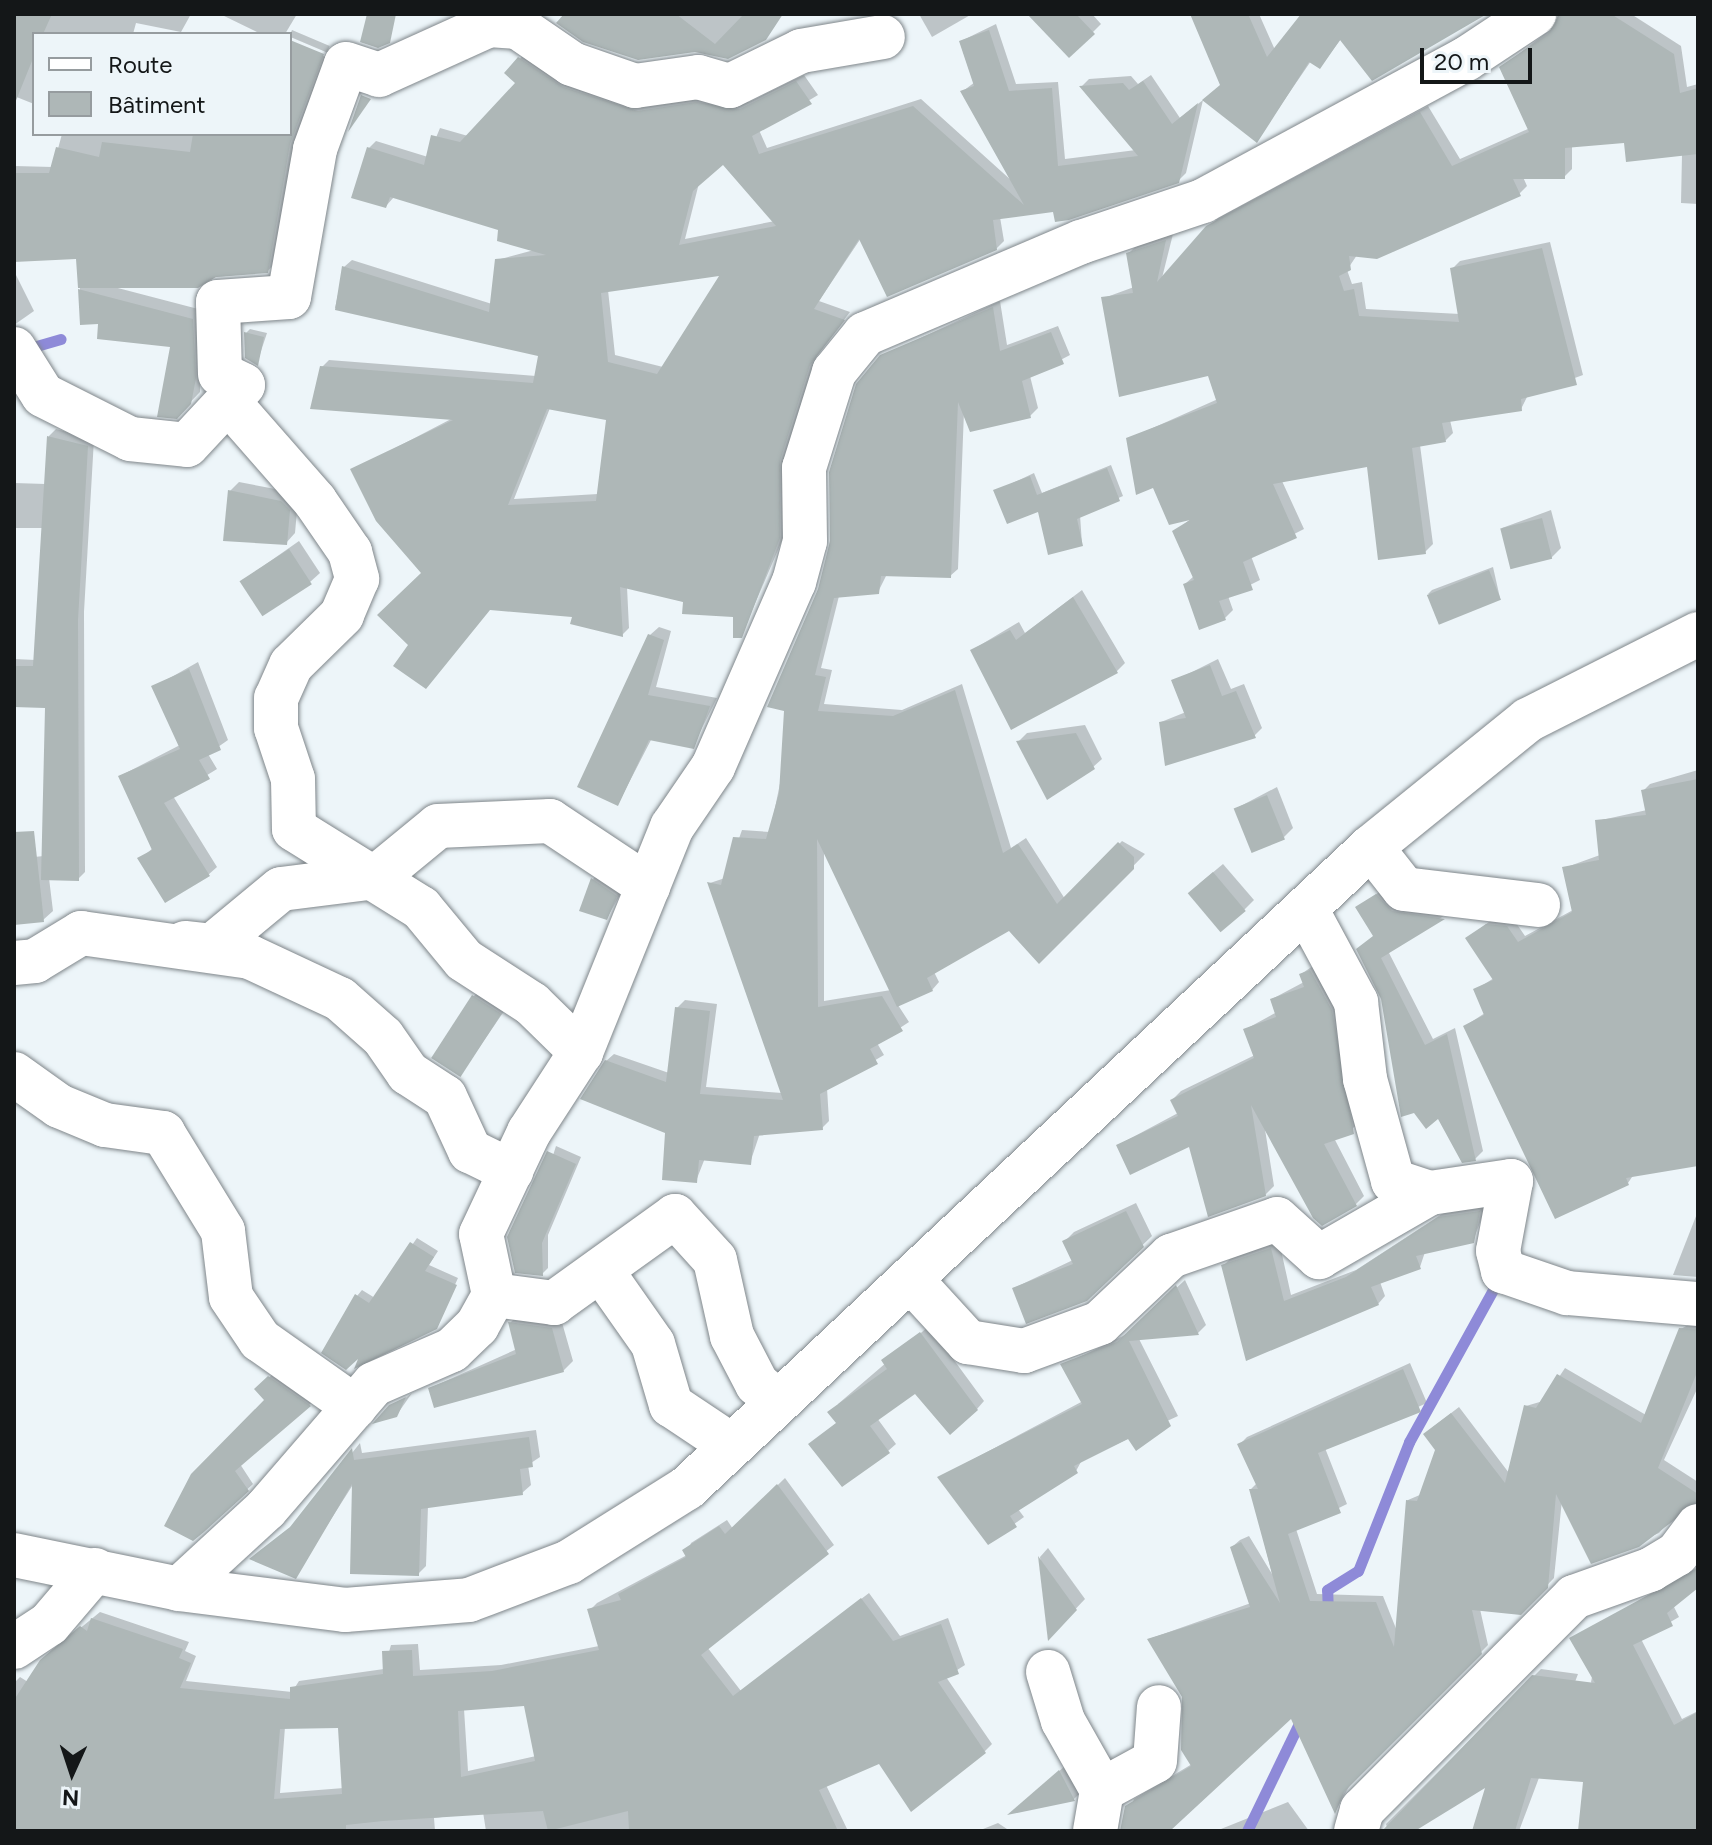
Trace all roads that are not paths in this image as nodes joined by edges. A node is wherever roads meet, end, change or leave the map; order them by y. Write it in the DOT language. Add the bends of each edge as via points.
graph roads {
  1 [pos="1534,14"];
  2 [pos="486,20"];
  3 [pos="883,37"];
  4 [pos="14,349"];
  5 [pos="231,405"];
  6 [pos="1698,634"];
  7 [pos="1371,847"];
  8 [pos="376,877"];
  9 [pos="648,886"];
  10 [pos="1538,905"];
  11 [pos="1306,909"];
  12 [pos="167,942"];
  13 [pos="14,963"];
  14 [pos="581,1052"];
  15 [pos="14,1074"];
  16 [pos="511,1171"];
  17 [pos="1430,1193"];
  18 [pos="601,1270"];
  19 [pos="910,1279"];
  20 [pos="494,1295"];
  21 [pos="1698,1304"];
  22 [pos="778,1401"];
  23 [pos="355,1407"];
  24 [pos="731,1445"];
  25 [pos="1698,1526"];
  26 [pos="14,1555"];
  27 [pos="95,1570"];
  28 [pos="179,1589"];
  29 [pos="14,1647"];
  30 [pos="1048,1672"];
  31 [pos="1159,1707"];
  32 [pos="1098,1810"];
  33 [pos="1356,1831"];
  1 -- 9 [label="main road" via="1440,73 1203,201 1081,242 865,334 834,372 804,468 805,541 794,582 713,767 672,827"];
  2 -- 3 [label="main road" via="518,27 572,64 635,86 698,77 730,86 801,51"];
  2 -- 5 [label="main road" via="379,75 346,64 315,149 289,297 218,302 220,374 243,385"];
  4 -- 5 [label="main road" via="43,395 130,439 187,445"];
  5 -- 8 [label="main road" via="350,552 357,579 342,615 291,665 276,698 276,728 293,779 294,829"];
  6 -- 7 [label="main road" via="1528,720"];
  7 -- 10 [label="main road" via="1404,889 1441,888 1469,902"];
  7 -- 11 [label="main road"];
  8 -- 9 [label="main road" via="438,826 550,821"];
  8 -- 12 [label="main road" via="281,889 212,946"];
  8 -- 14 [label="main road" via="421,908 464,960 532,1004"];
  9 -- 14 [label="main road"];
  11 -- 17 [label="main road" via="1356,1002 1365,1079 1393,1181"];
  11 -- 19 [label="main road"];
  12 -- 13 [label="main road" via="81,933 35,961"];
  12 -- 16 [label="main road" via="250,957 340,999 383,1037 408,1073 445,1097 470,1151"];
  14 -- 16 [label="main road"];
  15 -- 23 [label="main road" via="59,1106 105,1125 163,1133 223,1231 231,1297 260,1340"];
  16 -- 20 [label="main road" via="481,1234"];
  17 -- 19 [label="main road" via="1319,1257 1277,1219 1171,1256 1100,1323 1024,1351 968,1342"];
  17 -- 21 [label="main road" via="1511,1181 1498,1251 1503,1271 1567,1293"];
  18 -- 20 [label="main road" via="554,1303"];
  18 -- 22 [label="main road" via="675,1216 715,1260 732,1336 757,1384"];
  18 -- 24 [label="main road" via="653,1344 671,1405"];
  19 -- 22 [label="main road"];
  20 -- 23 [label="main road" via="452,1350 374,1384"];
  22 -- 24 [label="main road"];
  23 -- 28 [label="main road" via="266,1509"];
  24 -- 28 [label="main road" via="687,1488 569,1562 469,1600 345,1610"];
  25 -- 33 [label="main road" via="1677,1554 1650,1570 1574,1597 1362,1810"];
  26 -- 27 [label="main road"];
  27 -- 28 [label="main road"];
  27 -- 29 [label="main road" via="49,1624"];
  30 -- 32 [label="main road"];
  31 -- 32 [label="main road" via="1155,1761"];
}
